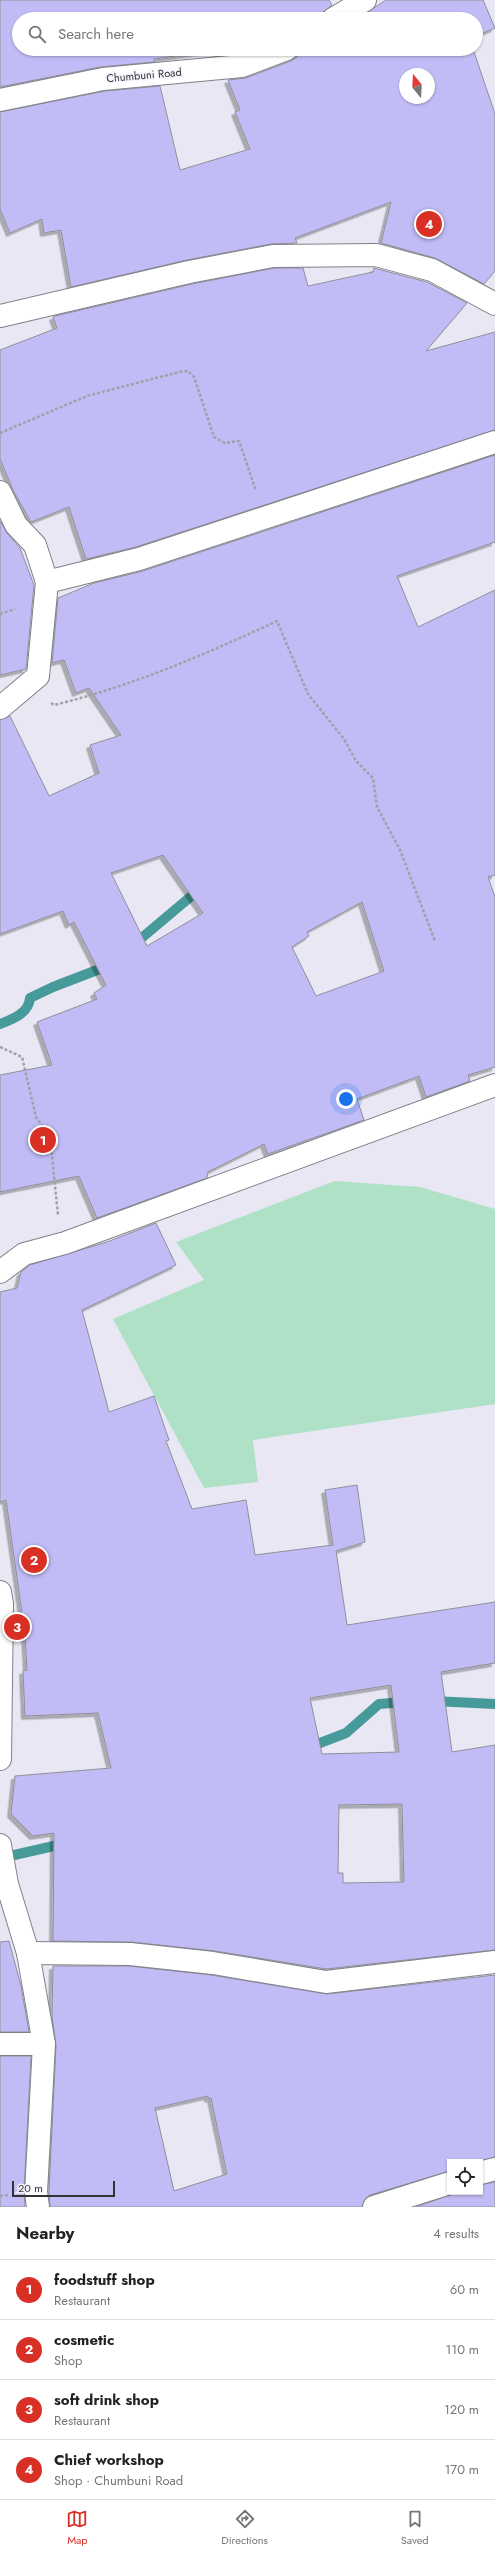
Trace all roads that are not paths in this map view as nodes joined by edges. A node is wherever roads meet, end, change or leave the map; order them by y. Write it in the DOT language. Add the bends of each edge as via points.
graph roads {
  1 [pos="365,0"];
  2 [pos="345,12"];
  3 [pos="269,56"];
  4 [pos="0,100"];
  5 [pos="495,304"];
  6 [pos="0,316"];
  7 [pos="495,442"];
  8 [pos="0,492"];
  9 [pos="48,582"];
  10 [pos="0,708"];
  11 [pos="495,1085"];
  12 [pos="0,1272"];
  13 [pos="0,1592"];
  14 [pos="0,1759"];
  15 [pos="0,1845"];
  16 [pos="28,1953"];
  17 [pos="495,1962"];
  18 [pos="0,2044"];
  19 [pos="44,2044"];
  20 [pos="495,2169"];
  21 [pos="483,2173"];
  22 [pos="447,2184"];
  23 [pos="38,2207"];
  24 [pos="374,2207"];
  1 -- 2 [label="street"];
  3 -- 4 [label="street, Chumbuni Road" via="242,66 103,79"];
  5 -- 6 [label="street" via="432,270 376,255 273,256 188,272"];
  7 -- 9 [label="street" via="139,559"];
  8 -- 9 [label="street" via="16,525 35,546"];
  9 -- 10 [label="street" via="38,676"];
  11 -- 12 [label="street" via="65,1243 24,1254"];
  13 -- 14 [label="street"];
  15 -- 16 [label="street"];
  16 -- 17 [label="street" via="130,1954 213,1963 326,1982"];
  16 -- 19 [label="street"];
  18 -- 19 [label="street"];
  19 -- 23 [label="street" via="36,2192"];
  20 -- 21 [label="street"];
  22 -- 24 [label="street"];
}
